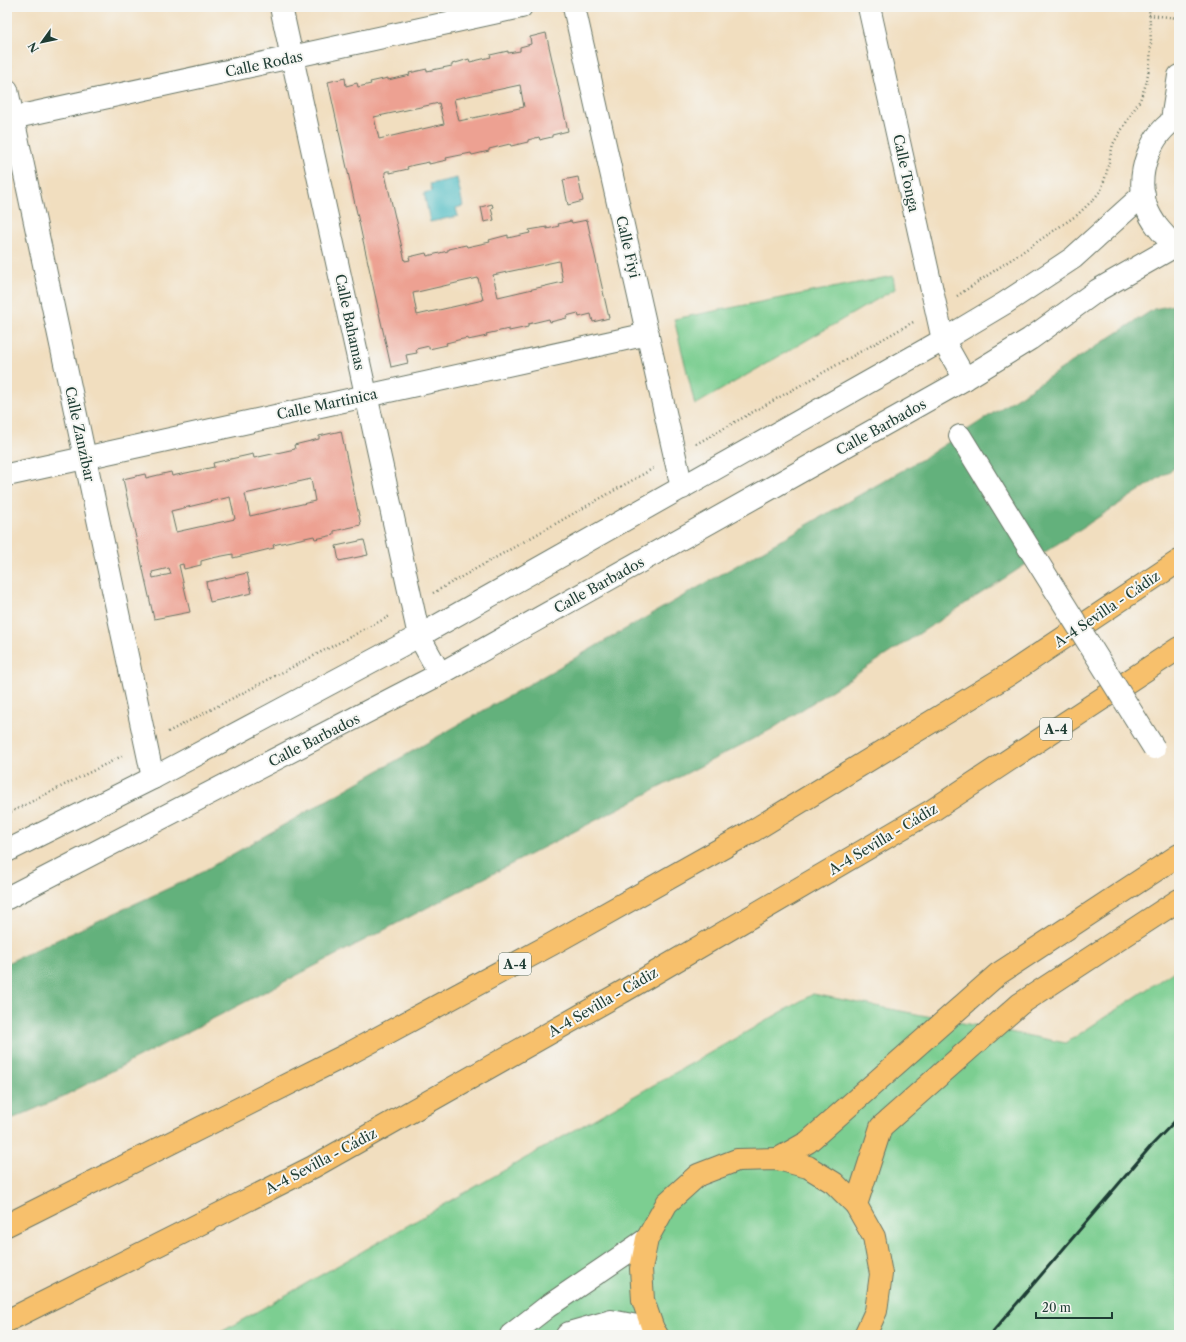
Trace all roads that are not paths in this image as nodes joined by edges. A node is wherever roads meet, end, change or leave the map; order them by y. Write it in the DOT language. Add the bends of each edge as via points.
graph roads {
  1 [pos="281,7"];
  2 [pos="521,7"];
  3 [pos="574,7"];
  4 [pos="869,7"];
  5 [pos="292,58"];
  6 [pos="1179,76"];
  7 [pos="7,90"];
  8 [pos="1176,118"];
  9 [pos="10,119"];
  10 [pos="1144,194"];
  11 [pos="1177,247"];
  12 [pos="648,334"];
  13 [pos="943,340"];
  14 [pos="965,379"];
  15 [pos="366,395"];
  16 [pos="960,436"];
  17 [pos="85,458"];
  18 [pos="7,475"];
  19 [pos="682,488"];
  20 [pos="1179,561"];
  21 [pos="419,636"];
  22 [pos="1179,648"];
  23 [pos="440,674"];
  24 [pos="1154,748"];
  25 [pos="153,778"];
  26 [pos="7,851"];
  27 [pos="1179,855"];
  28 [pos="7,898"];
  29 [pos="1179,900"];
  30 [pos="778,1159"];
  31 [pos="856,1204"];
  32 [pos="7,1225"];
  33 [pos="647,1240"];
  34 [pos="7,1321"];
  35 [pos="655,1332"];
  36 [pos="511,1335"];
  37 [pos="567,1335"];
  38 [pos="865,1335"];
  1 -- 5 [label="street, Calle Bahamas"];
  2 -- 5 [label="street, Calle Rodas"];
  3 -- 12 [label="street, Calle Fiyi"];
  4 -- 13 [label="street, Calle Tonga"];
  5 -- 9 [label="street, Calle Rodas"];
  5 -- 15 [label="street, Calle Bahamas"];
  6 -- 8 [label="street"];
  7 -- 9 [label="street, Calle Zanzíbar"];
  8 -- 10 [label="street" via="1156,138 1145,159 1142,182"];
  9 -- 17 [label="street, Calle Zanzíbar"];
  10 -- 11 [label="street" via="1146,206 1156,227"];
  10 -- 13 [label="street" via="1073,258"];
  11 -- 14 [label="street, Calle Barbados" via="1098,290 1030,339"];
  12 -- 15 [label="street, Calle Martinica"];
  12 -- 19 [label="street, Calle Fiyi"];
  13 -- 14 [label="street, Calle Tonga"];
  13 -- 19 [label="street"];
  14 -- 23 [label="street, Calle Barbados"];
  15 -- 17 [label="street, Calle Martinica"];
  15 -- 21 [label="street, Calle Bahamas"];
  16 -- 24 [label="street, bridge"];
  17 -- 18 [label="street, Calle Martinica"];
  17 -- 25 [label="street, Calle Zanzíbar"];
  19 -- 21 [label="street"];
  20 -- 32 [label="main road, A-4 Sevilla - Cádiz / A-4" via="1008,674 745,836 352,1052"];
  21 -- 23 [label="street, Calle Bahamas"];
  21 -- 25 [label="street"];
  22 -- 34 [label="main road, A-4 Sevilla - Cádiz / A-4" via="933,810 617,995 313,1167"];
  23 -- 28 [label="street, Calle Barbados"];
  25 -- 26 [label="street"];
  27 -- 30 [label="main road" via="998,974 808,1142"];
  29 -- 31 [label="main road" via="1020,1004 881,1127"];
  30 -- 31 [label="main road" via="808,1167 834,1183"];
  30 -- 33 [label="main road" via="736,1160 698,1175 667,1203"];
  31 -- 38 [label="main road" via="874,1237 881,1274 876,1311"];
  33 -- 35 [label="main road" via="641,1269 643,1300"];
  33 -- 36 [label="street" via="547,1307"];
  35 -- 37 [label="street" via="611,1321"];
}
